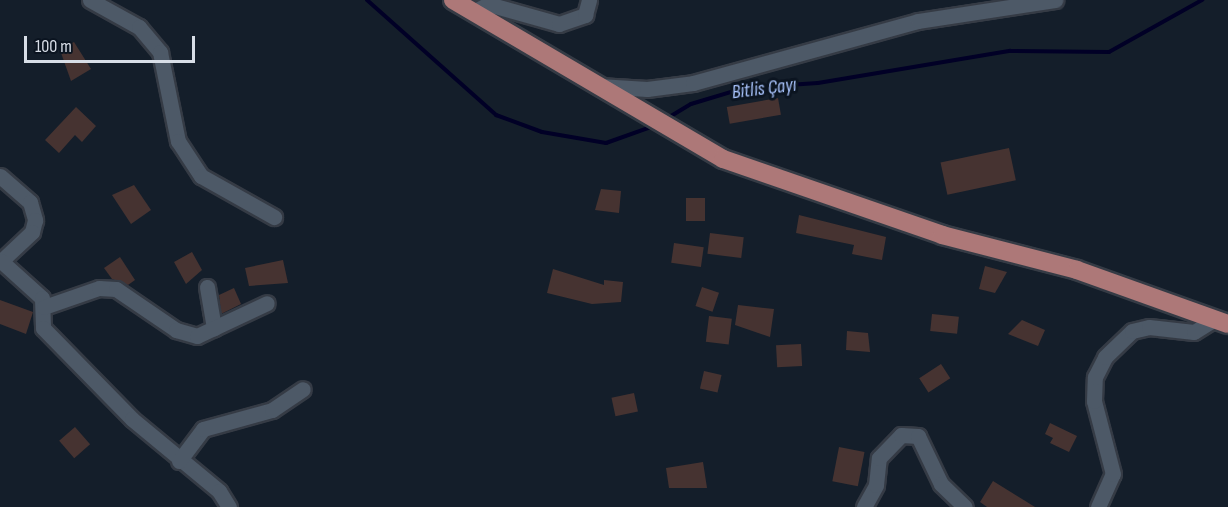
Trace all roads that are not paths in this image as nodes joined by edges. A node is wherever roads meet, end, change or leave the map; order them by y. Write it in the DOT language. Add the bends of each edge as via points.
graph roads {
  1 [pos="90,0"];
  2 [pos="453,0"];
  3 [pos="590,0"];
  4 [pos="1055,0"];
  5 [pos="473,12"];
  6 [pos="596,86"];
  7 [pos="0,176"];
  8 [pos="274,217"];
  9 [pos="0,262"];
  10 [pos="207,287"];
  11 [pos="267,303"];
  12 [pos="44,307"];
  13 [pos="1222,322"];
  14 [pos="214,328"];
  15 [pos="303,389"];
  16 [pos="179,460"];
  17 [pos="229,507"];
  18 [pos="864,507"];
  19 [pos="965,507"];
  20 [pos="1098,507"];
  1 -- 8 [label="street" via="139,27 159,52 178,141 201,176"];
  2 -- 5 [label="main road"];
  3 -- 5 [label="street" via="585,15 559,24 488,4"];
  4 -- 6 [label="street" via="918,21 693,83 647,89"];
  5 -- 6 [label="main road"];
  6 -- 13 [label="main road" via="690,144 783,183 942,235 1077,270"];
  7 -- 9 [label="street" via="30,202 35,220 32,232"];
  9 -- 12 [label="street" via="32,288"];
  10 -- 14 [label="street"];
  11 -- 14 [label="street"];
  12 -- 14 [label="street" via="107,287 187,336"];
  12 -- 16 [label="street" via="43,328"];
  13 -- 20 [label="street" via="1194,332 1149,327 1132,331 1105,357 1095,377 1094,400 1113,474"];
  15 -- 16 [label="street" via="272,410 203,429"];
  16 -- 17 [label="street" via="219,491"];
  18 -- 19 [label="street" via="876,485 879,458 901,435 918,436 941,484"];
}
